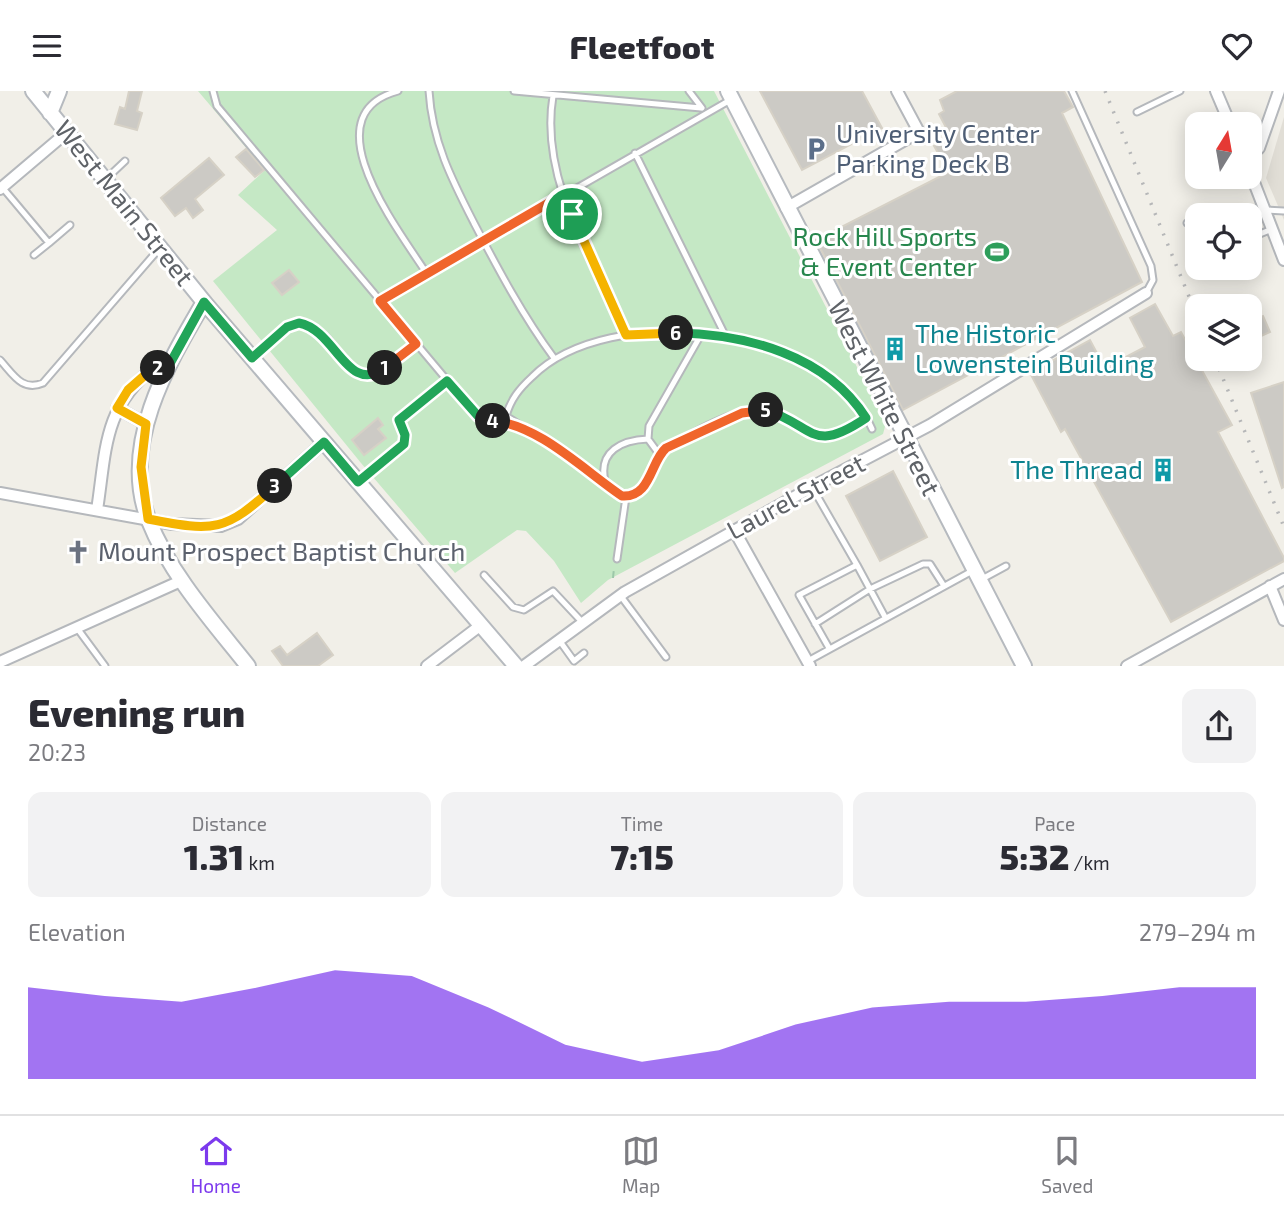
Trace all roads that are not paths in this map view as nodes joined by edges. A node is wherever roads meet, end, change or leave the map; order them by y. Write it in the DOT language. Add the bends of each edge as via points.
graph roads {
  1 [pos="33,91"];
  2 [pos="59,91"];
  3 [pos="213,91"];
  4 [pos="398,91"];
  5 [pos="429,91"];
  6 [pos="514,91"];
  7 [pos="689,91"];
  8 [pos="897,91"];
  9 [pos="1072,91"];
  10 [pos="1180,91"];
  11 [pos="1216,91"];
  12 [pos="1279,91"];
  13 [pos="730,95"];
  14 [pos="553,96"];
  15 [pos="703,110"];
  16 [pos="1137,111"];
  17 [pos="1279,111"];
  18 [pos="1225,112"];
  19 [pos="50,113"];
  20 [pos="66,133"];
  21 [pos="1262,142"];
  22 [pos="635,153"];
  23 [pos="125,161"];
  24 [pos="107,179"];
  25 [pos="1,188"];
  26 [pos="1257,189"];
  27 [pos="564,194"];
  28 [pos="786,208"];
  29 [pos="1265,209"];
  30 [pos="1284,211"];
  31 [pos="70,225"];
  32 [pos="1272,229"];
  33 [pos="1262,233"];
  34 [pos="482,241"];
  35 [pos="48,243"];
  36 [pos="161,247"];
  37 [pos="34,255"];
  38 [pos="1284,260"];
  39 [pos="427,274"];
  40 [pos="1146,293"];
  41 [pos="380,301"];
  42 [pos="204,302"];
  43 [pos="702,333"];
  44 [pos="626,335"];
  45 [pos="725,336"];
  46 [pos="416,344"];
  47 [pos="252,358"];
  48 [pos="554,358"];
  49 [pos="0,360"];
  50 [pos="167,369"];
  51 [pos="447,381"];
  52 [pos="117,408"];
  53 [pos="866,418"];
  54 [pos="512,423"];
  55 [pos="146,424"];
  56 [pos="872,429"];
  57 [pos="648,439"];
  58 [pos="904,439"];
  59 [pos="324,442"];
  60 [pos="659,454"];
  61 [pos="358,482"];
  62 [pos="606,484"];
  63 [pos="812,487"];
  64 [pos="0,493"];
  65 [pos="626,496"];
  66 [pos="97,510"];
  67 [pos="148,519"];
  68 [pos="734,530"];
  69 [pos="617,559"];
  70 [pos="857,565"];
  71 [pos="1006,566"];
  72 [pos="484,575"];
  73 [pos="976,575"];
  74 [pos="1284,579"];
  75 [pos="183,580"];
  76 [pos="944,586"];
  77 [pos="1270,586"];
  78 [pos="870,589"];
  79 [pos="620,596"];
  80 [pos="885,617"];
  81 [pos="1284,620"];
  82 [pos="583,623"];
  83 [pos="815,624"];
  84 [pos="481,625"];
  85 [pos="77,628"];
  86 [pos="559,640"];
  87 [pos="829,648"];
  88 [pos="584,653"];
  89 [pos="666,657"];
  90 [pos="574,661"];
  91 [pos="0,662"];
  92 [pos="808,664"];
  93 [pos="105,666"];
  94 [pos="247,666"];
  95 [pos="427,666"];
  96 [pos="516,666"];
  97 [pos="524,666"];
  98 [pos="567,666"];
  99 [pos="1024,666"];
  100 [pos="1127,666"];
  1 -- 19 [label="street, West Main Street"];
  2 -- 19 [label="street"];
  3 -- 41 [label="lane" via="217,106"];
  4 -- 39 [label="lane" via="369,105 361,124 361,149 370,182"];
  5 -- 34 [label="lane" via="443,160"];
  6 -- 14 [label="lane"];
  7 -- 15 [label="lane"];
  8 -- 28 [label="street" via="919,132"];
  9 -- 40 [label="lane" via="1151,265 1153,280"];
  10 -- 16 [label="lane"];
  11 -- 18 [label="street"];
  12 -- 17 [label="street"];
  13 -- 15 [label="lane"];
  13 -- 28 [label="street, West White Street"];
  14 -- 15 [label="lane"];
  14 -- 27 [label="lane" via="551,145"];
  15 -- 22 [label="lane"];
  17 -- 21 [label="street"];
  19 -- 20 [label="street, West Main Street"];
  20 -- 24 [label="street, West Main Street"];
  20 -- 25 [label="street"];
  22 -- 27 [label="lane"];
  22 -- 45 [label="lane"];
  23 -- 24 [label="lane"];
  24 -- 36 [label="street, West Main Street"];
  25 -- 35 [label="lane"];
  26 -- 29 [label="street"];
  27 -- 34 [label="lane"];
  27 -- 44 [label="lane"];
  28 -- 58 [label="street, West White Street"];
  29 -- 30 [label="lane"];
  29 -- 32 [label="street"];
  31 -- 35 [label="lane"];
  32 -- 33 [label="lane"];
  32 -- 38 [label="street"];
  34 -- 39 [label="lane"];
  34 -- 48 [label="lane"];
  35 -- 37 [label="lane"];
  36 -- 42 [label="street, West Main Street"];
  36 -- 49 [label="lane" via="43,383 24,386"];
  39 -- 41 [label="lane"];
  40 -- 58 [label="street, Laurel Street"];
  41 -- 46 [label="lane"];
  42 -- 47 [label="street, West Main Street"];
  42 -- 50 [label="street"];
  43 -- 44 [label="lane"];
  43 -- 45 [label="lane"];
  43 -- 57 [label="lane" via="652,419"];
  44 -- 48 [label="lane" via="580,345"];
  45 -- 53 [label="lane" via="769,347 809,366 841,385"];
  46 -- 47 [label="lane" via="369,376 348,367 320,331 299,323 287,327"];
  46 -- 51 [label="lane"];
  47 -- 59 [label="street, West Main Street"];
  48 -- 54 [label="lane" via="516,394 506,417"];
  50 -- 52 [label="street" via="153,368 128,390"];
  50 -- 55 [label="street"];
  51 -- 54 [label="lane" via="478,416"];
  51 -- 61 [label="lane" via="399,420 404,444"];
  52 -- 55 [label="street"];
  52 -- 66 [label="street"];
  53 -- 56 [label="lane"];
  53 -- 60 [label="lane" via="844,433 824,437 803,431 769,411 754,409 684,438"];
  54 -- 62 [label="lane"];
  55 -- 67 [label="street" via="141,467"];
  57 -- 60 [label="lane"];
  57 -- 62 [label="lane" via="627,440 611,450 603,470"];
  58 -- 63 [label="street, Laurel Street"];
  58 -- 73 [label="street, West White Street"];
  59 -- 61 [label="street, West Main Street"];
  59 -- 67 [label="street" via="238,519 221,526"];
  60 -- 65 [label="lane" via="644,487"];
  61 -- 84 [label="street, West Main Street"];
  62 -- 65 [label="lane"];
  63 -- 68 [label="street, Laurel Street"];
  63 -- 70 [label="lane"];
  64 -- 66 [label="street"];
  65 -- 69 [label="lane"];
  66 -- 67 [label="street"];
  67 -- 75 [label="street"];
  68 -- 79 [label="street, Laurel Street"];
  68 -- 92 [label="street"];
  70 -- 78 [label="lane"];
  70 -- 83 [label="lane" via="799,595"];
  71 -- 73 [label="lane"];
  72 -- 82 [label="lane" via="513,607 524,610 553,591"];
  73 -- 76 [label="lane"];
  73 -- 99 [label="street, West White Street"];
  74 -- 77 [label="street"];
  75 -- 85 [label="street"];
  75 -- 94 [label="street"];
  76 -- 78 [label="lane" via="930,564 923,564"];
  76 -- 80 [label="lane"];
  77 -- 81 [label="street"];
  77 -- 100 [label="street"];
  78 -- 80 [label="lane"];
  78 -- 83 [label="lane"];
  79 -- 82 [label="street, Laurel Street"];
  79 -- 89 [label="lane"];
  80 -- 87 [label="lane"];
  82 -- 86 [label="street, Laurel Street"];
  83 -- 87 [label="lane"];
  84 -- 95 [label="street"];
  84 -- 96 [label="street, West Main Street"];
  85 -- 91 [label="street"];
  85 -- 93 [label="lane"];
  86 -- 90 [label="lane"];
  86 -- 97 [label="street, Laurel Street"];
  87 -- 92 [label="lane"];
  88 -- 90 [label="lane"];
  90 -- 98 [label="lane"];
}
